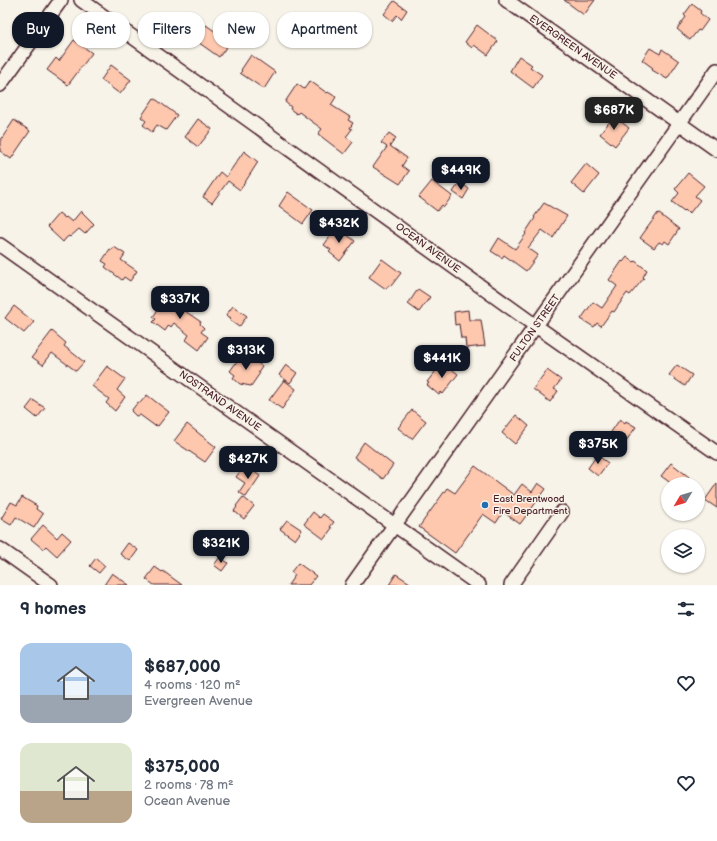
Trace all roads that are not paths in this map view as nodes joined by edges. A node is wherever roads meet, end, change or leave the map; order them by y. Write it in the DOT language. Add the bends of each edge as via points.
graph roads {
  1 [pos="61,0"];
  2 [pos="81,0"];
  3 [pos="506,0"];
  4 [pos="717,70"];
  5 [pos="0,85"];
  6 [pos="679,123"];
  7 [pos="717,150"];
  8 [pos="0,245"];
  9 [pos="536,326"];
  10 [pos="717,453"];
  11 [pos="562,512"];
  12 [pos="394,524"];
  13 [pos="0,549"];
  14 [pos="51,585"];
  15 [pos="352,585"];
  16 [pos="479,585"];
  17 [pos="511,585"];
  1 -- 5 [label="street"];
  2 -- 9 [label="street, OCEAN AVENUE"];
  3 -- 6 [label="street, EVERGREEN AVENUE"];
  4 -- 6 [label="street, FULTON STREET"];
  6 -- 7 [label="street, EVERGREEN AVENUE"];
  6 -- 9 [label="street, FULTON STREET"];
  8 -- 12 [label="street, NOSTRAND AVENUE"];
  9 -- 10 [label="street, OCEAN AVENUE"];
  9 -- 12 [label="street, FULTON STREET"];
  11 -- 17 [label="street"];
  12 -- 15 [label="street, FULTON STREET"];
  12 -- 16 [label="street, NOSTRAND AVENUE"];
  13 -- 14 [label="street"];
}
